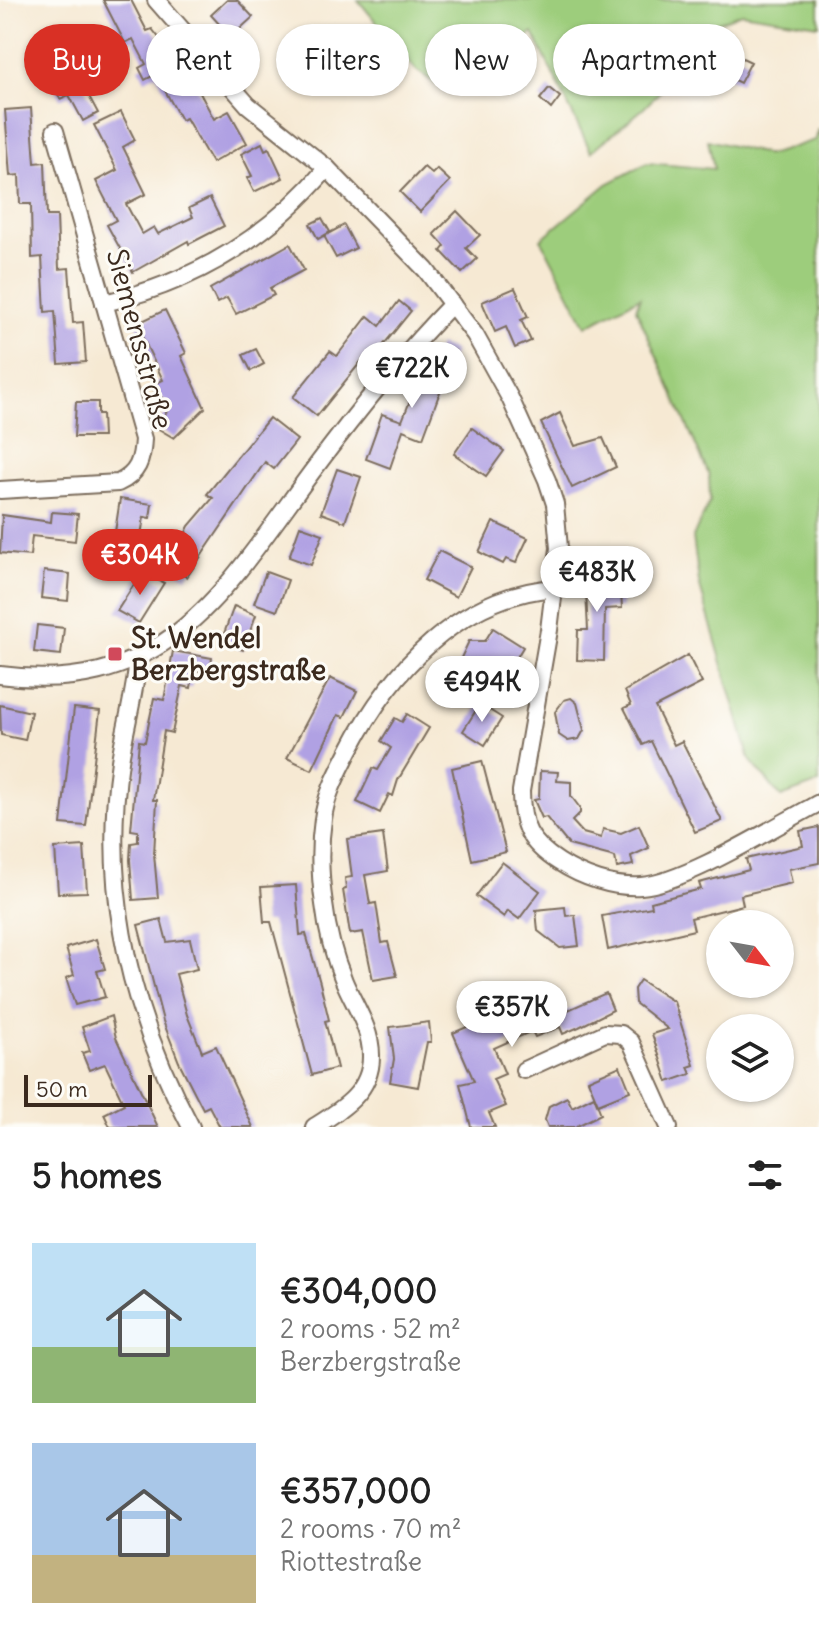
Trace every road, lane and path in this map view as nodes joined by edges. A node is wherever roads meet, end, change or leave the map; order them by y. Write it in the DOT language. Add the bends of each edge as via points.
graph roads {
  1 [pos="156,0"];
  2 [pos="55,131"];
  3 [pos="327,168"];
  4 [pos="104,303"];
  5 [pos="452,304"];
  6 [pos="0,490"];
  7 [pos="555,588"];
  8 [pos="138,659"];
  9 [pos="0,675"];
  10 [pos="819,803"];
  11 [pos="524,1070"];
  12 [pos="191,1127"];
  13 [pos="314,1127"];
  14 [pos="669,1127"];
  1 -- 3 [label="street" via="248,105"];
  2 -- 4 [label="street, Siemensstraße"];
  3 -- 4 [label="street" via="237,250 197,273"];
  3 -- 5 [label="street" via="389,228"];
  4 -- 6 [label="street, Siemensstraße" via="143,439 136,471 118,483"];
  5 -- 7 [label="street" via="510,398 547,480 559,548"];
  5 -- 8 [label="street" via="357,411 220,596 180,633"];
  7 -- 10 [label="street" via="521,791 521,816 529,835 548,855 598,881 640,887 673,880"];
  7 -- 13 [label="street" via="489,603 419,653 384,695 332,784 323,817 323,902 331,942 369,1036 371,1056 369,1075 359,1092"];
  8 -- 9 [label="street" via="57,678"];
  8 -- 12 [label="street" via="120,762 115,898 139,1007"];
  11 -- 14 [label="street" via="605,1033 621,1034 631,1042"];
}
